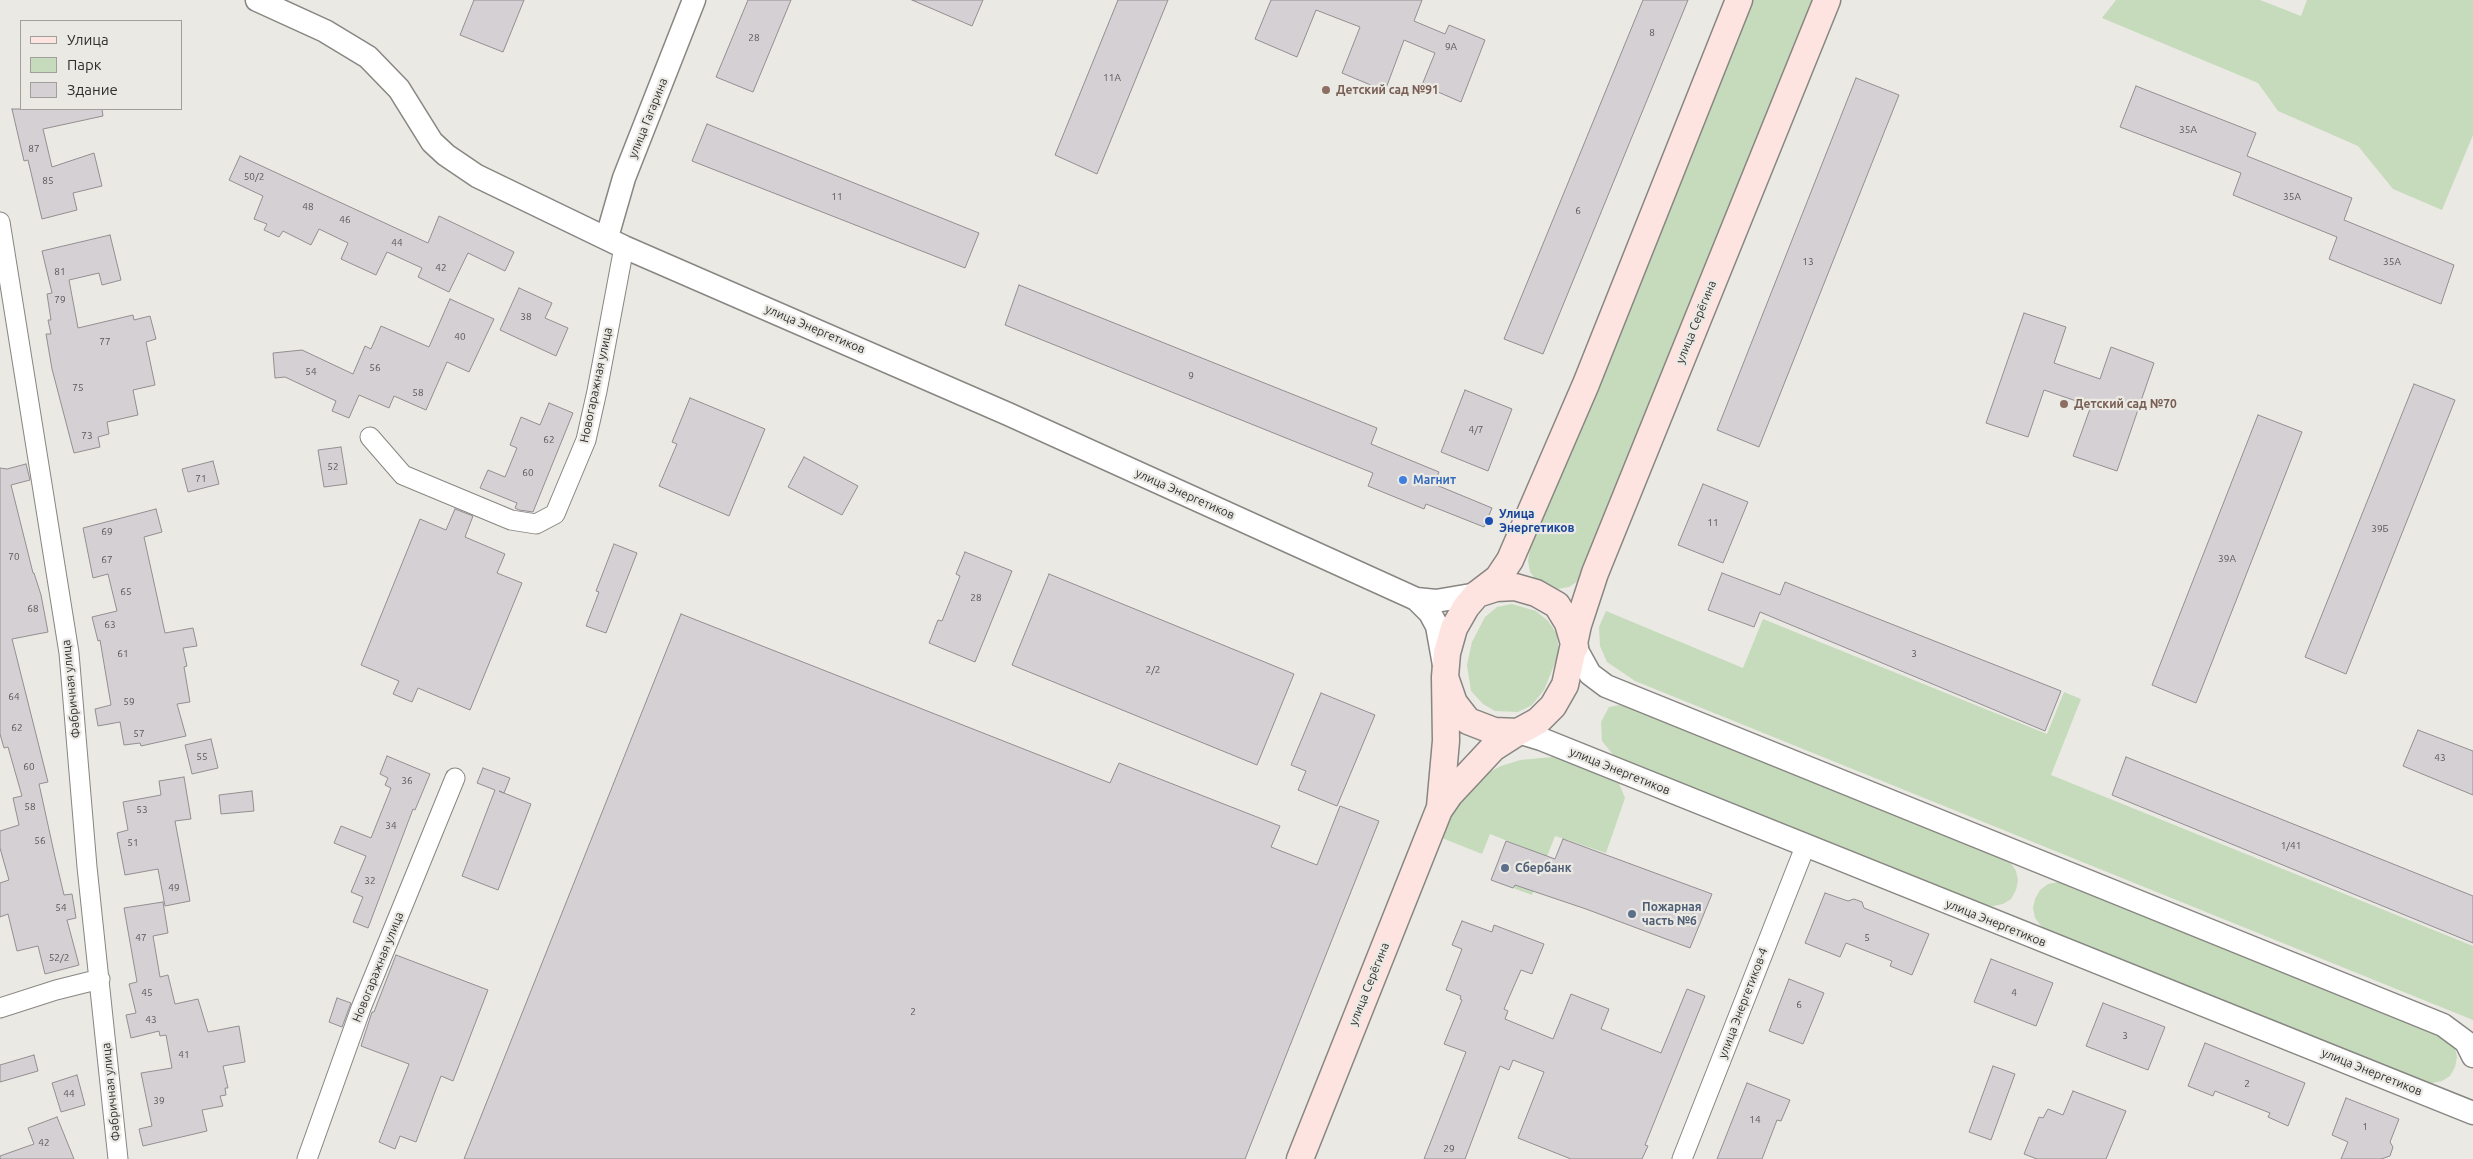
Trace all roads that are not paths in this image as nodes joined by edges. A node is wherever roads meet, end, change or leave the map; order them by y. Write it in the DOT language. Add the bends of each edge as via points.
graph roads {
  1 [pos="258,0"];
  2 [pos="694,0"];
  3 [pos="1739,0"];
  4 [pos="1827,0"];
  5 [pos="0,222"];
  6 [pos="616,242"];
  7 [pos="370,437"];
  8 [pos="1477,594"];
  9 [pos="1416,599"];
  10 [pos="1575,647"];
  11 [pos="1445,677"];
  12 [pos="1518,732"];
  13 [pos="454,778"];
  14 [pos="1439,810"];
  15 [pos="1805,847"];
  16 [pos="100,979"];
  17 [pos="0,1008"];
  18 [pos="2473,1056"];
  19 [pos="2473,1113"];
  20 [pos="118,1159"];
  21 [pos="307,1159"];
  22 [pos="1300,1159"];
  23 [pos="1682,1159"];
  1 -- 6 [label="street, улица Энергетиков" via="325,31 368,57 399,89 432,142 477,176"];
  2 -- 6 [label="street, улица Гагарина" via="624,178"];
  3 -- 8 [label="main road" via="1590,374 1510,560 1498,578"];
  4 -- 10 [label="main road, улица Серёгина" via="1595,573 1578,625"];
  5 -- 16 [label="street, Фабричная улица" via="69,653"];
  6 -- 7 [label="street, Новогаражная улица" via="597,391 586,440 555,514 536,524 511,520 403,475"];
  6 -- 9 [label="street, улица Энергетиков" via="1008,414"];
  8 -- 9 [label="street" via="1436,601"];
  8 -- 10 [label="main road" via="1515,587 1536,593 1557,605 1568,622"];
  8 -- 11 [label="main road" via="1454,628"];
  9 -- 11 [label="street" via="1437,626"];
  10 -- 12 [label="main road" via="1565,685 1553,706"];
  10 -- 18 [label="street" via="1590,674 1606,686 2443,1025 2466,1042"];
  11 -- 12 [label="main road" via="1454,703 1468,721 1494,731"];
  11 -- 14 [label="main road" via="1446,740"];
  12 -- 14 [label="main road" via="1493,748"];
  12 -- 15 [label="street, улица Энергетиков"];
  13 -- 21 [label="street, Новогаражная улица" via="361,1008"];
  14 -- 22 [label="main road, улица Серёгина"];
  15 -- 19 [label="street, улица Энергетиков"];
  15 -- 23 [label="street, улица Энергетиков-4"];
  16 -- 17 [label="street"];
  16 -- 20 [label="street, Фабричная улица"];
}
